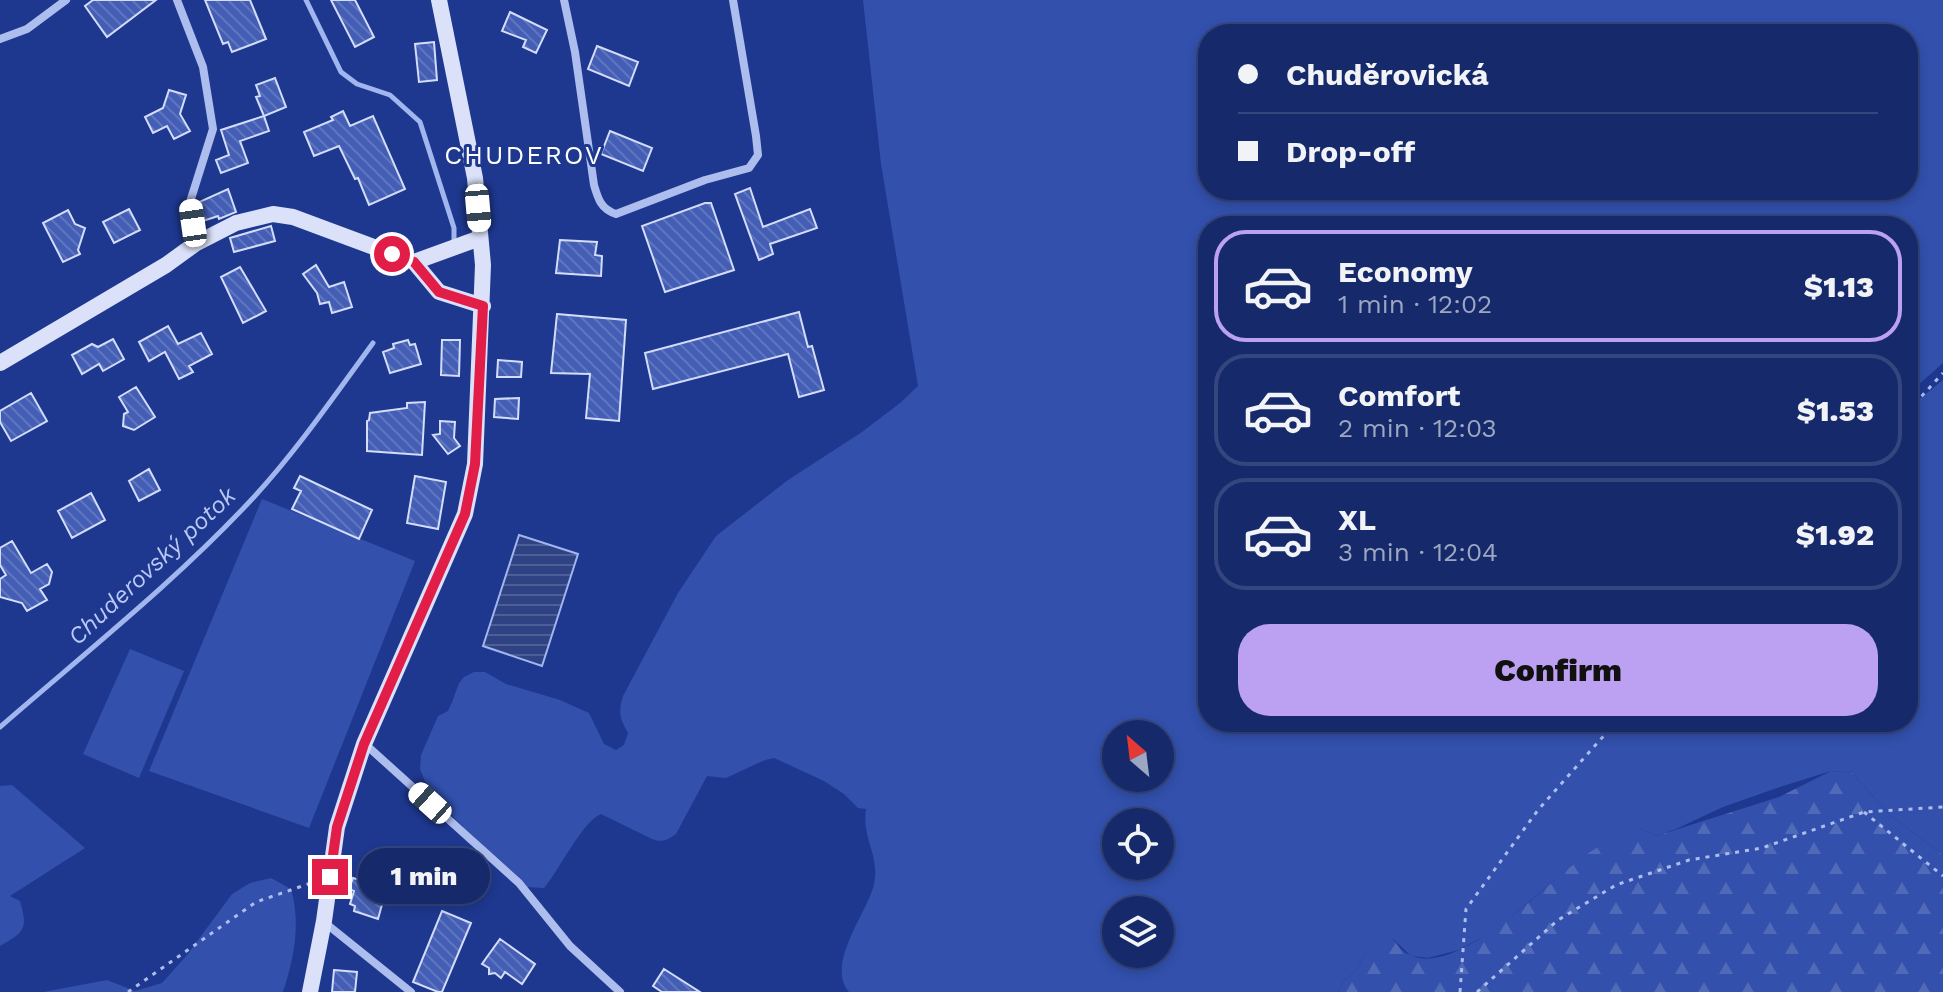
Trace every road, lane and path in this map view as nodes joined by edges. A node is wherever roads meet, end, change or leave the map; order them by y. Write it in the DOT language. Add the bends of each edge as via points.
graph roads {
  1 [pos="66,0"];
  2 [pos="177,0"];
  3 [pos="439,0"];
  4 [pos="564,0"];
  5 [pos="733,0"];
  6 [pos="0,39"];
  7 [pos="473,241"];
  8 [pos="195,244"];
  9 [pos="414,262"];
  10 [pos="483,306"];
  11 [pos="0,363"];
  12 [pos="1943,373"];
  13 [pos="1918,400"];
  14 [pos="1607,732"];
  15 [pos="364,744"];
  16 [pos="1943,807"];
  17 [pos="1864,812"];
  18 [pos="1943,876"];
  19 [pos="330,877"];
  20 [pos="324,921"];
  21 [pos="128,992"];
  22 [pos="310,992"];
  23 [pos="411,992"];
  24 [pos="620,992"];
  25 [pos="1460,992"];
  26 [pos="1477,992"];
  1 -- 6 [label="street" via="27,29"];
  2 -- 8 [label="street" via="203,67 213,129 190,202"];
  3 -- 7 [label="street" via="475,178"];
  4 -- 5 [label="street" via="594,185 600,203 616,214 754,163 756,136"];
  7 -- 9 [label="street"];
  7 -- 10 [label="street"];
  8 -- 9 [label="street" via="236,223 273,214"];
  8 -- 11 [label="street"];
  9 -- 10 [label="street" via="439,292"];
  10 -- 15 [label="street" via="475,464 465,514"];
  12 -- 13 [label="path"];
  14 -- 25 [label="path" via="1538,810 1466,909"];
  15 -- 19 [label="street" via="337,827"];
  15 -- 24 [label="street" via="519,883 570,946"];
  16 -- 17 [label="path"];
  17 -- 18 [label="path"];
  17 -- 26 [label="path" via="1762,848 1689,860 1616,885 1558,920"];
  19 -- 20 [label="street"];
  19 -- 21 [label="path" via="256,902"];
  20 -- 22 [label="street"];
  20 -- 23 [label="street"];
}
